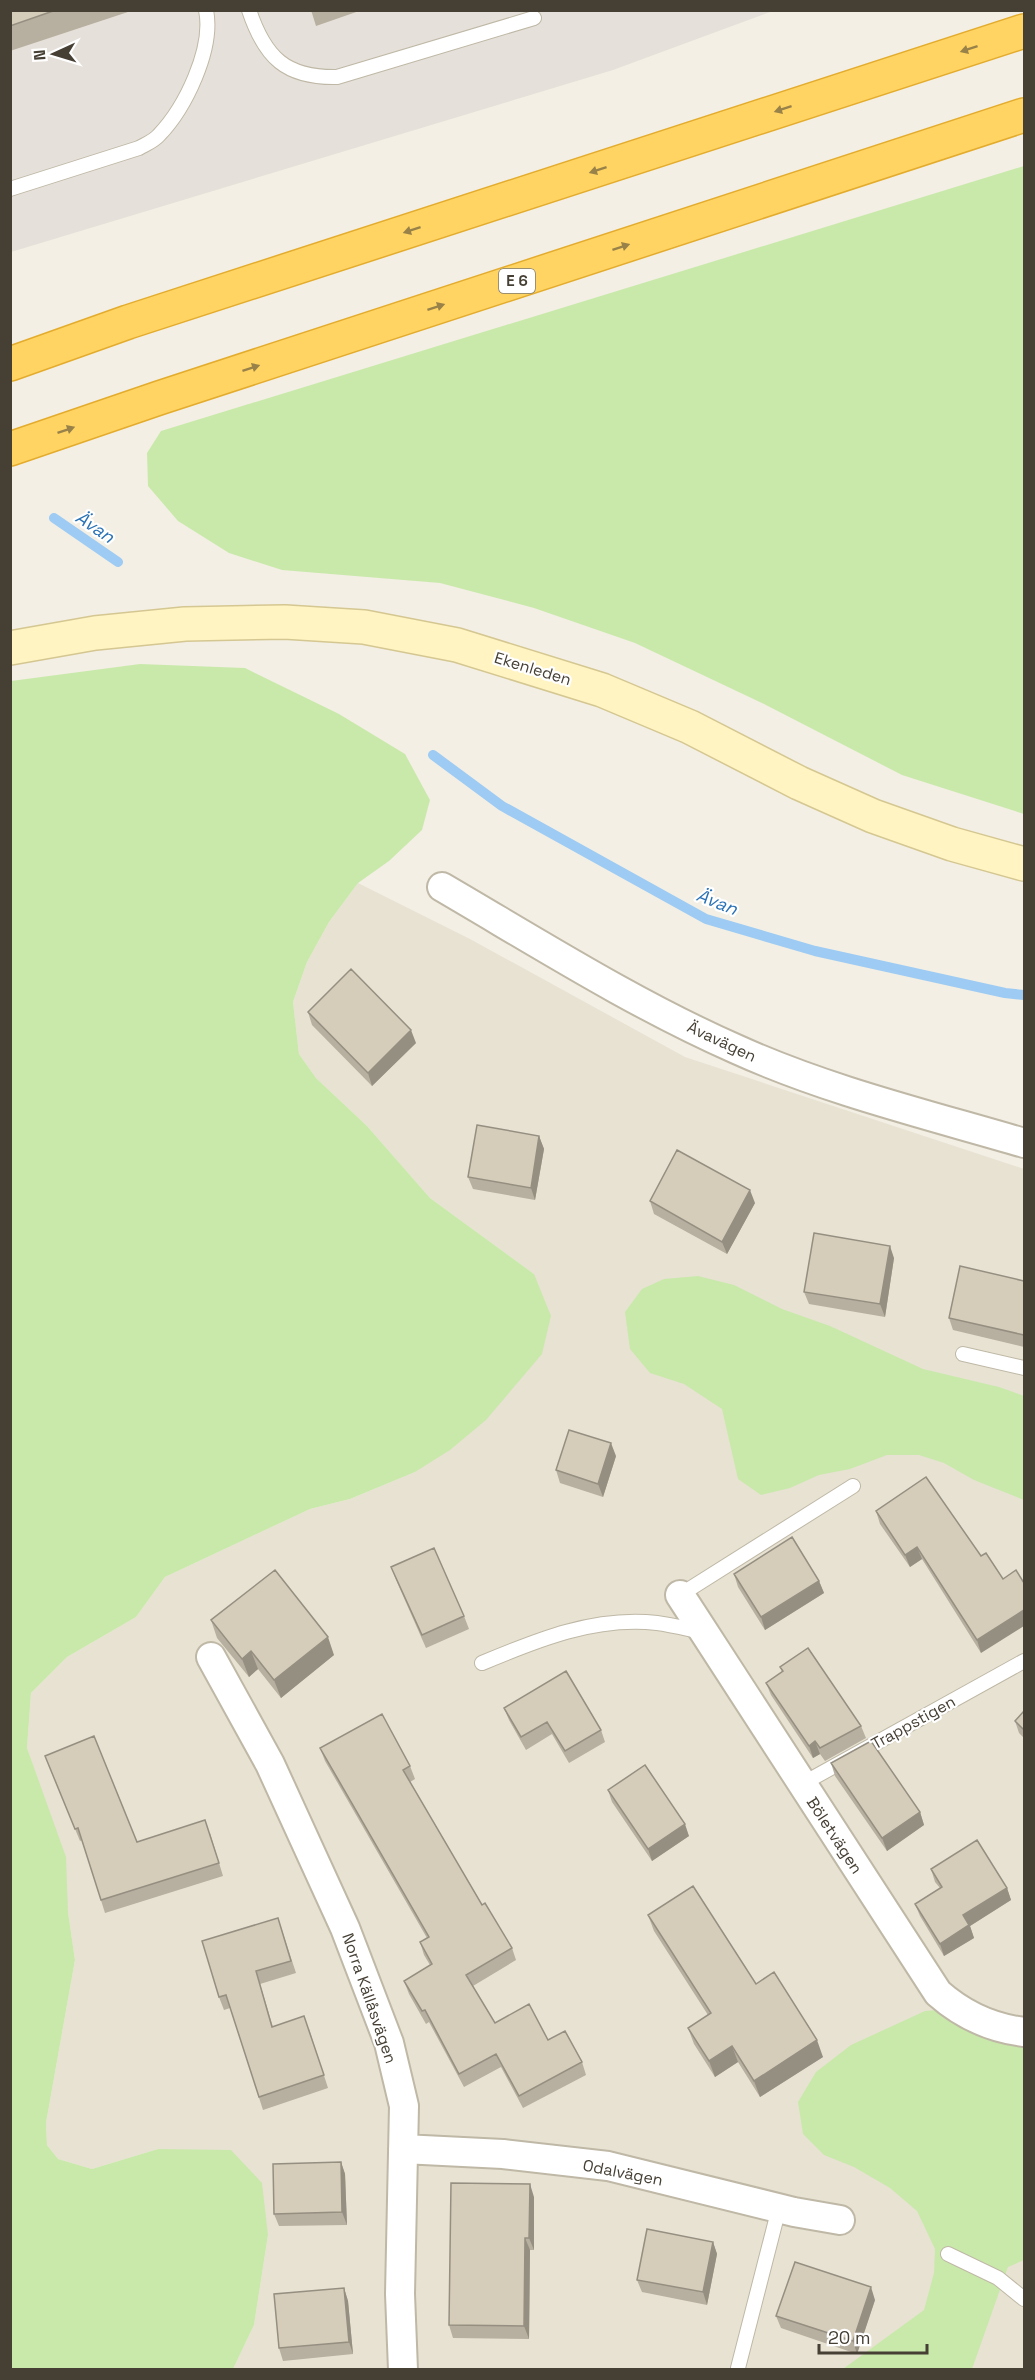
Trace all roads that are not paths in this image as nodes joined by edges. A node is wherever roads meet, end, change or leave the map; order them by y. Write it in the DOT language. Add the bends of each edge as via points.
graph roads {
  1 [pos="206,10"];
  2 [pos="249,10"];
  3 [pos="534,18"];
  4 [pos="1024,31"];
  5 [pos="1024,115"];
  6 [pos="10,189"];
  7 [pos="10,364"];
  8 [pos="10,449"];
  9 [pos="10,648"];
  10 [pos="1024,864"];
  11 [pos="442,887"];
  12 [pos="1024,1143"];
  13 [pos="963,1354"];
  14 [pos="1024,1368"];
  15 [pos="853,1486"];
  16 [pos="680,1595"];
  17 [pos="704,1633"];
  18 [pos="211,1657"];
  19 [pos="1024,1661"];
  20 [pos="482,1664"];
  21 [pos="802,1784"];
  22 [pos="1024,2032"];
  23 [pos="403,2149"];
  24 [pos="779,2208"];
  25 [pos="840,2220"];
  26 [pos="948,2254"];
  27 [pos="1024,2299"];
  28 [pos="738,2368"];
  29 [pos="402,2370"];
  1 -- 6 [label="lane" via="202,58 176,114 158,137 139,148"];
  2 -- 3 [label="lane" via="263,44 279,63 315,77 337,77"];
  4 -- 7 [label="highway, one-way" via="140,318"];
  8 -- 5 [label="highway, E 6, one-way"];
  9 -- 10 [label="street, Ekenleden" via="94,633 173,625 285,622 364,627 457,645 602,690 690,727 873,816"];
  11 -- 12 [label="street, Ävavägen" via="590,973 736,1049 828,1084"];
  13 -- 14 [label="lane"];
  15 -- 16 [label="lane"];
  16 -- 17 [label="street, Böletvägen"];
  17 -- 20 [label="lane" via="656,1623 567,1630"];
  17 -- 21 [label="street, Böletvägen"];
  18 -- 23 [label="street, Norra Källåsvägen" via="270,1764 345,1928 388,2043 404,2106"];
  19 -- 21 [label="lane, Trappstigen"];
  21 -- 22 [label="street, Böletvägen" via="938,1993 955,2008 983,2023"];
  23 -- 24 [label="street, Odalvägen" via="503,2154 608,2166"];
  23 -- 29 [label="street, Norra Källåsvägen"];
  24 -- 25 [label="street, Odalvägen"];
  24 -- 28 [label="lane"];
  26 -- 27 [label="lane" via="998,2278"];
}
